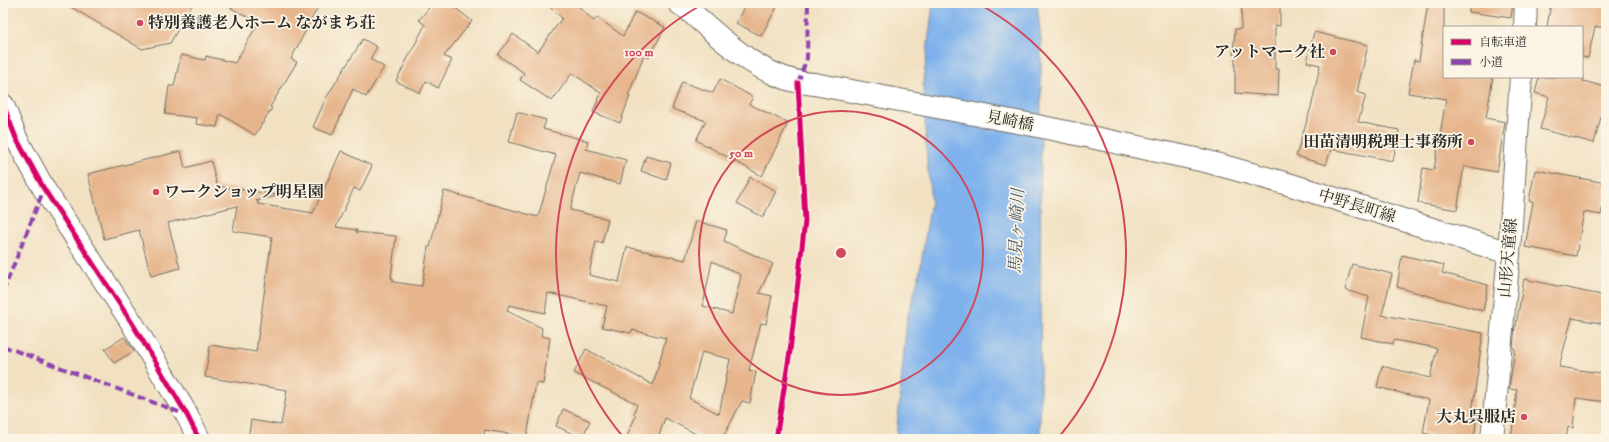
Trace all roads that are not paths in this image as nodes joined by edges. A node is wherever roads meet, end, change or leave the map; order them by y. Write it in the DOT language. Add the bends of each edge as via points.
graph roads {
  1 [pos="679,3"];
  2 [pos="1526,3"];
  3 [pos="1525,26"];
  4 [pos="1521,78"];
  5 [pos="3,105"];
  6 [pos="1205,161"];
  7 [pos="1509,253"];
  8 [pos="199,439"];
  9 [pos="1492,439"];
  1 -- 6 [label="main road, 見崎橋" via="732,48 774,74 798,83 1033,125"];
  2 -- 3 [label="main road"];
  4 -- 7 [label="main road, 山形天童線"];
  5 -- 8 [label="main road" via="16,138 44,189 132,323"];
  6 -- 7 [label="main road, 中野長町線" via="1288,184"];
  7 -- 9 [label="main road, 山形天童線"];
}
